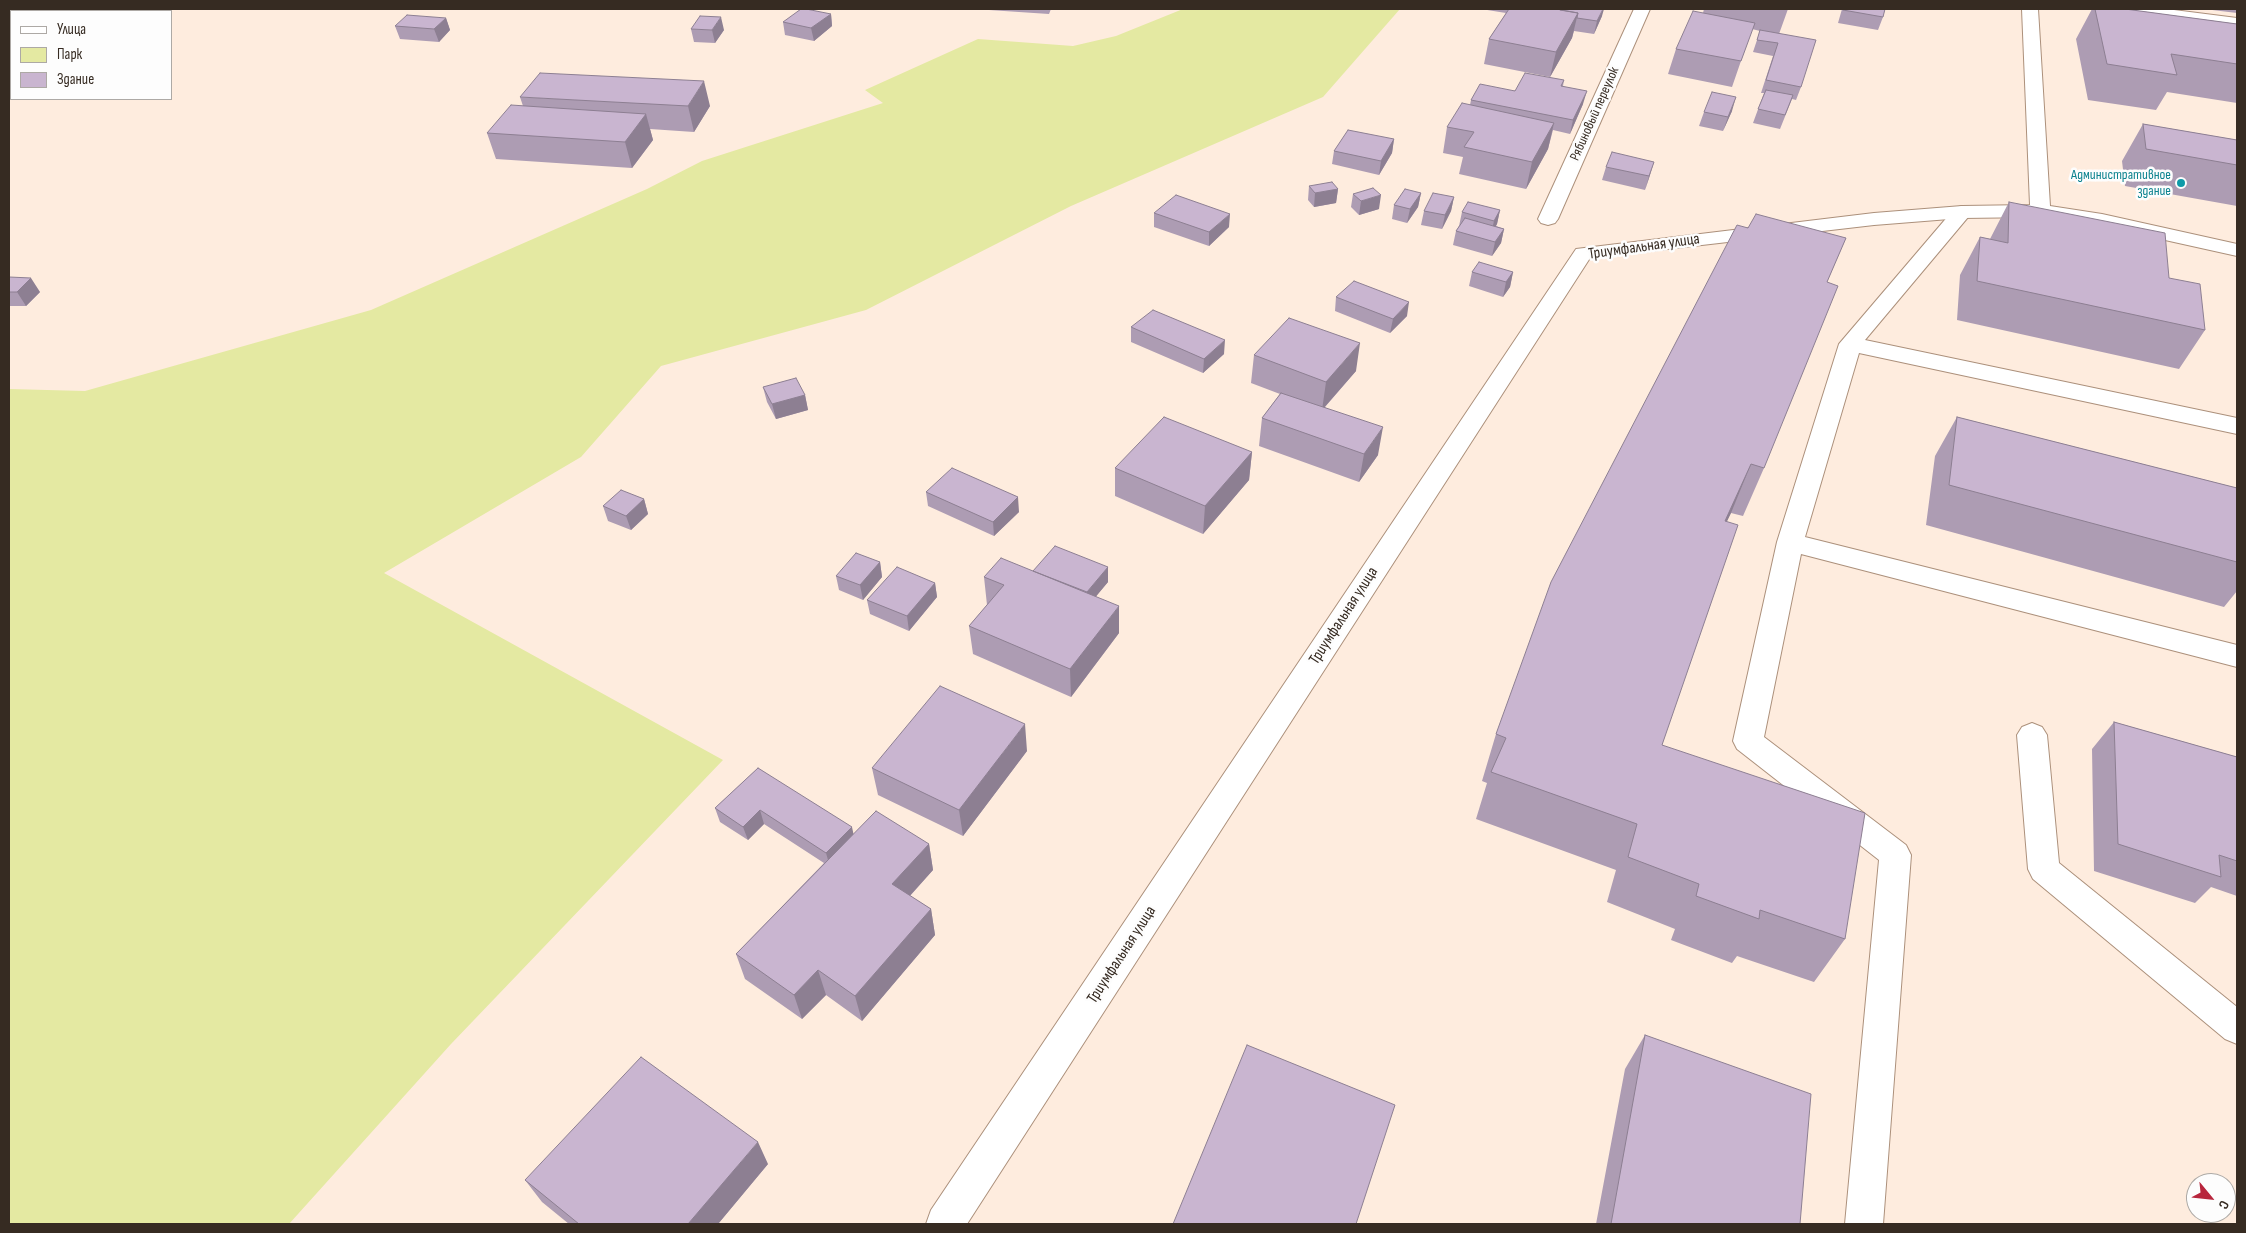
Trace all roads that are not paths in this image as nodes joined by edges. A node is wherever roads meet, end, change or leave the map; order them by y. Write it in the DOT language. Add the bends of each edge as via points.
graph roads {
  1 [pos="1642,9"];
  2 [pos="2030,9"];
  3 [pos="2129,9"];
  4 [pos="2237,23"];
  5 [pos="2040,211"];
  6 [pos="1962,212"];
  7 [pos="1548,219"];
  8 [pos="2237,250"];
  9 [pos="1850,344"];
  10 [pos="2237,426"];
  11 [pos="1790,542"];
  12 [pos="2237,656"];
  13 [pos="2032,735"];
  14 [pos="2237,1028"];
  15 [pos="945,1224"];
  16 [pos="1864,1224"];
  1 -- 7 [label="street, Рябиновый переулок"];
  2 -- 5 [label="street"];
  3 -- 4 [label="street"];
  5 -- 6 [label="street"];
  5 -- 8 [label="street" via="2102,220"];
  6 -- 9 [label="street"];
  6 -- 15 [label="street, Триумфальная улица" via="1583,252"];
  9 -- 10 [label="street"];
  9 -- 11 [label="street"];
  11 -- 12 [label="street"];
  11 -- 16 [label="street" via="1748,740 1895,855"];
  13 -- 14 [label="street" via="2044,869"];
}
